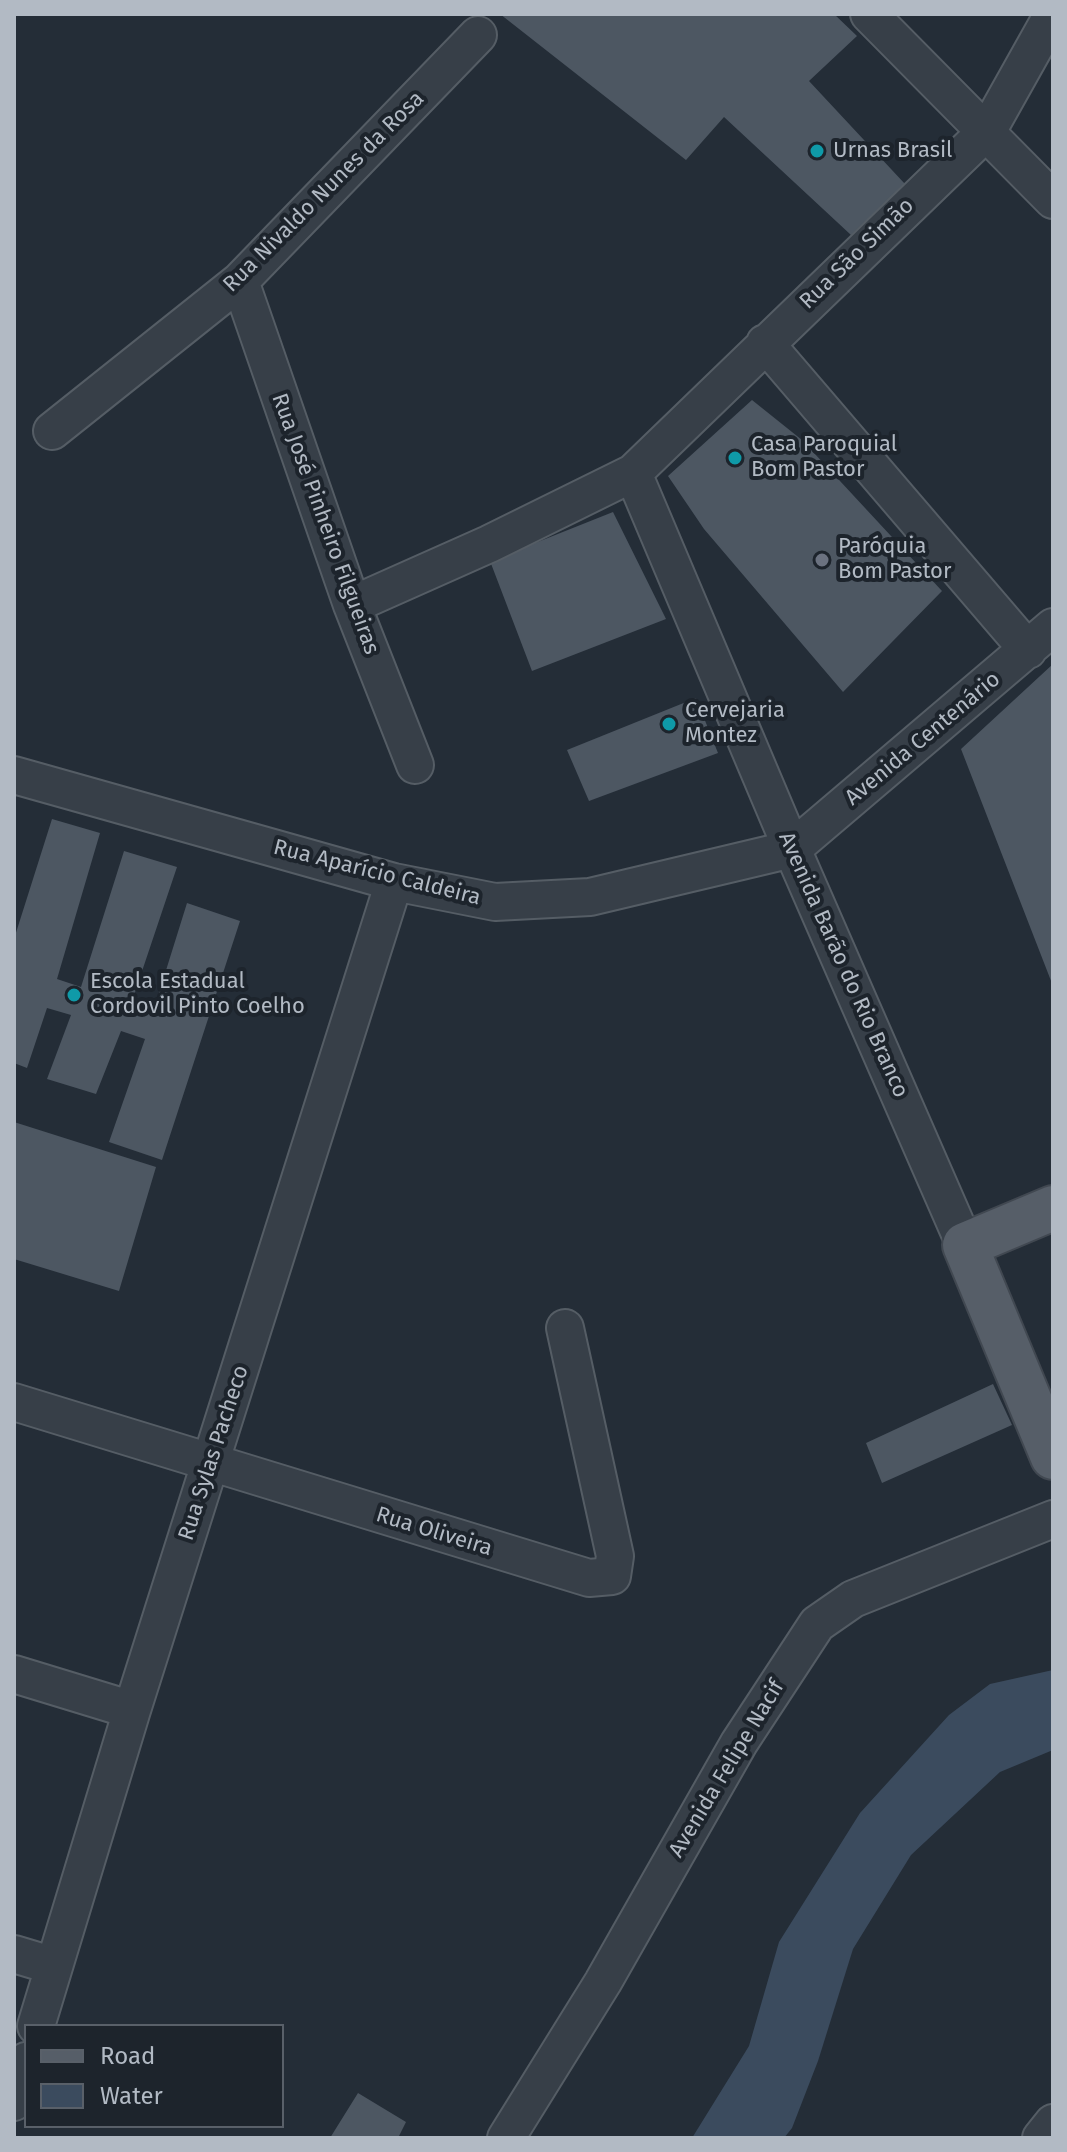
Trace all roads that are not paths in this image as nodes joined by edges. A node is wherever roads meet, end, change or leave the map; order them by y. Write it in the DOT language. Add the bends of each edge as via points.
graph roads {
  1 [pos="869,14"];
  2 [pos="1053,14"];
  3 [pos="478,35"];
  4 [pos="988,130"];
  5 [pos="1053,200"];
  6 [pos="240,281"];
  7 [pos="765,343"];
  8 [pos="52,431"];
  9 [pos="633,473"];
  10 [pos="352,605"];
  11 [pos="1041,639"];
  12 [pos="415,765"];
  13 [pos="14,775"];
  14 [pos="792,849"];
  15 [pos="394,882"];
  16 [pos="1053,1208"];
  17 [pos="965,1245"];
  18 [pos="565,1328"];
  19 [pos="14,1402"];
  20 [pos="1053,1457"];
  21 [pos="211,1464"];
  22 [pos="1053,1519"];
  23 [pos="14,1674"];
  24 [pos="132,1710"];
  25 [pos="14,1954"];
  26 [pos="54,1966"];
  27 [pos="37,2024"];
  28 [pos="24,2068"];
  29 [pos="14,2102"];
  30 [pos="1053,2123"];
  31 [pos="506,2138"];
  32 [pos="1041,2138"];
  1 -- 4 [label="street"];
  2 -- 4 [label="street, Rua São Simão"];
  3 -- 6 [label="street, Rua Nivaldo Nunes da Rosa"];
  4 -- 5 [label="street"];
  4 -- 7 [label="street, Rua São Simão"];
  6 -- 8 [label="street, Rua Nivaldo Nunes da Rosa"];
  6 -- 10 [label="street, Rua José Pinheiro Filgueiras"];
  7 -- 9 [label="street, Rua São Simão"];
  7 -- 11 [label="street"];
  9 -- 10 [label="street, Rua São Simão"];
  9 -- 14 [label="street, Avenida Barão do Rio Branco"];
  10 -- 12 [label="street, Rua José Pinheiro Filgueiras"];
  11 -- 14 [label="street, Avenida Centenário"];
  13 -- 15 [label="street, Rua Aparício Caldeira"];
  14 -- 15 [label="street, Rua Aparício Caldeira" via="590,897 495,902"];
  14 -- 17 [label="street, Avenida Barão do Rio Branco"];
  15 -- 21 [label="street, Rua Sylas Pacheco"];
  16 -- 17 [label="main road"];
  17 -- 20 [label="main road, Avenida Barão do Rio Branco"];
  18 -- 21 [label="street, Rua Oliveira" via="615,1556 612,1576 589,1578"];
  19 -- 21 [label="street, Rua Oliveira"];
  21 -- 24 [label="street, Rua Sylas Pacheco"];
  22 -- 31 [label="street, Avenida Felipe Nacif" via="853,1599 817,1624 739,1743 603,1982"];
  23 -- 24 [label="street"];
  24 -- 26 [label="street, Rua Sylas Pacheco"];
  25 -- 26 [label="street"];
  26 -- 27 [label="street, Rua Sylas Pacheco"];
  28 -- 29 [label="street"];
  30 -- 32 [label="street"];
}
